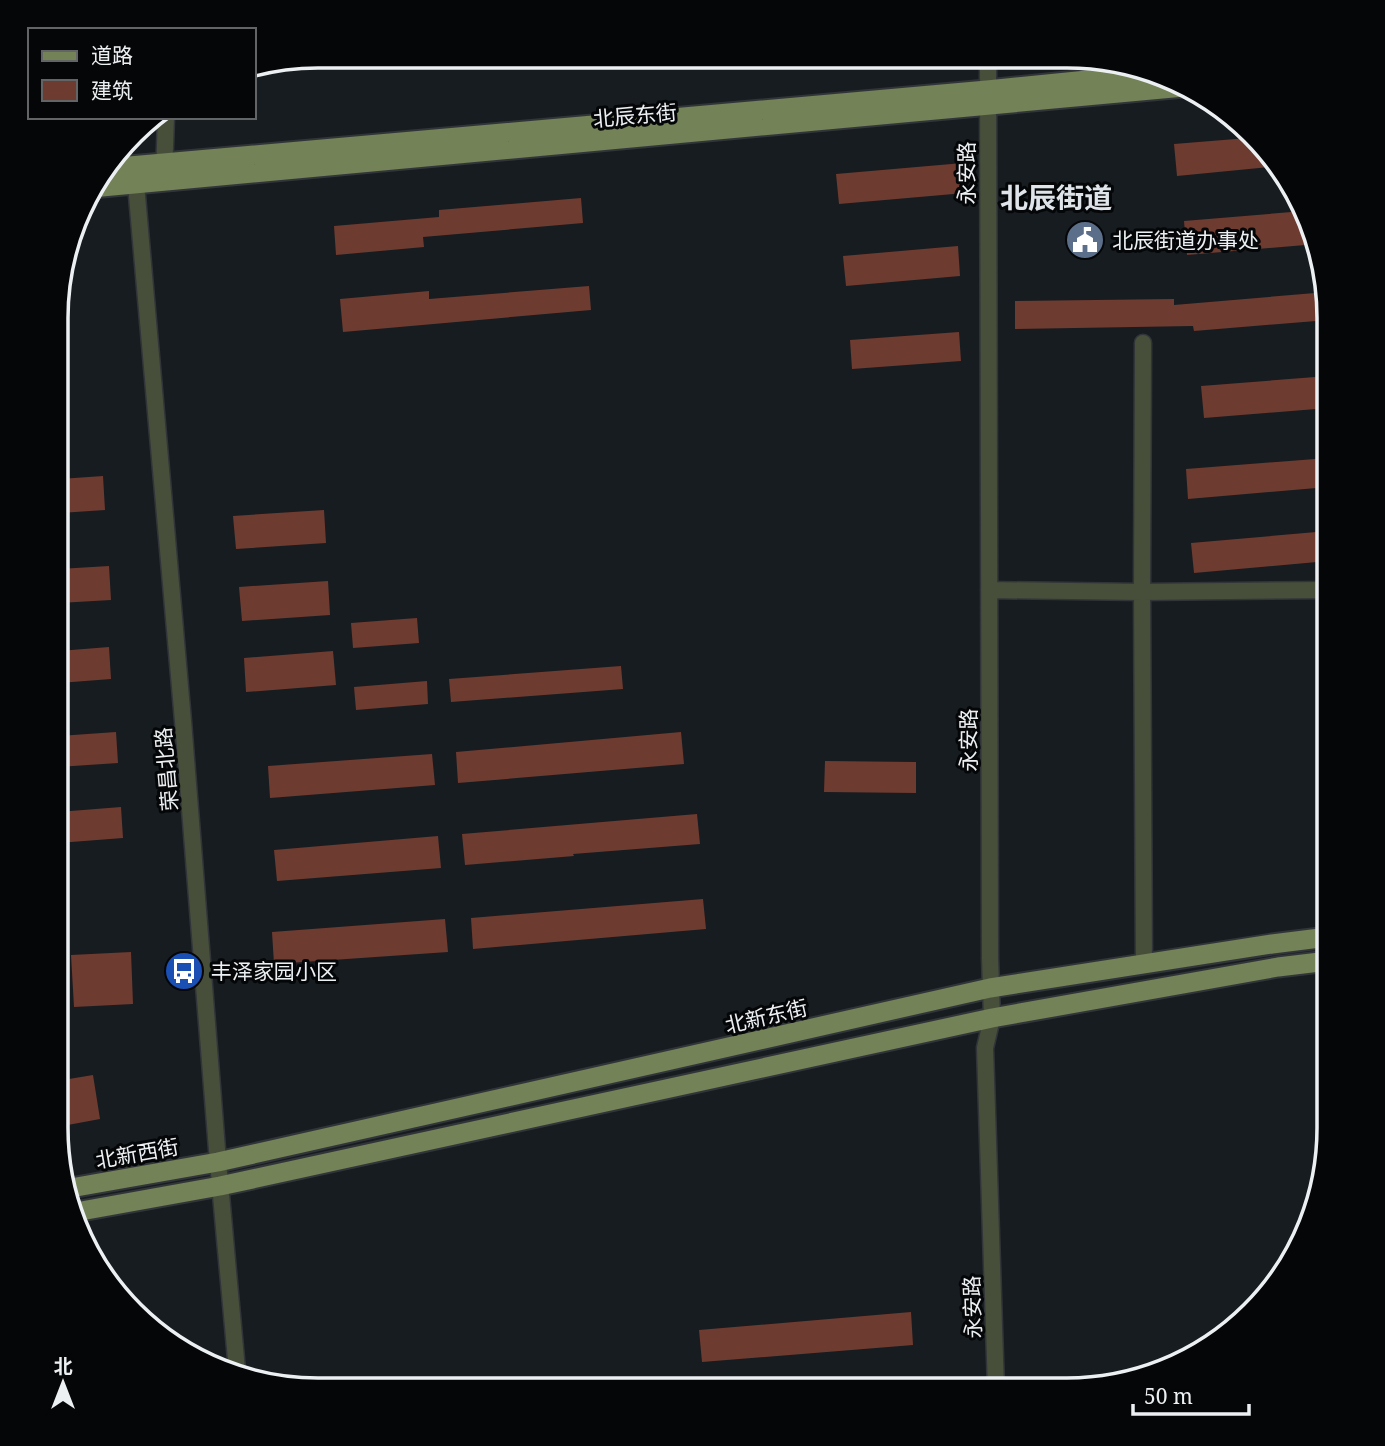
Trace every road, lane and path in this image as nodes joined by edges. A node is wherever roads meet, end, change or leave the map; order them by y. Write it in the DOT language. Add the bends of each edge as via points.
graph roads {
  1 [pos="988,68"];
  2 [pos="1130,76"];
  3 [pos="1165,88"];
  4 [pos="987,97"];
  5 [pos="166,120"];
  6 [pos="117,170"];
  7 [pos="135,174"];
  8 [pos="164,181"];
  9 [pos="108,183"];
  10 [pos="1143,343"];
  11 [pos="989,590"];
  12 [pos="1316,590"];
  13 [pos="1142,592"];
  14 [pos="1317,939"];
  15 [pos="1317,962"];
  16 [pos="1144,964"];
  17 [pos="990,988"];
  18 [pos="992,1018"];
  19 [pos="571,1083"];
  20 [pos="576,1109"];
  21 [pos="218,1162"];
  22 [pos="220,1186"];
  23 [pos="76,1187"];
  24 [pos="83,1211"];
  25 [pos="236,1363"];
  26 [pos="996,1377"];
  1 -- 4 [label="street, 永安路"];
  2 -- 4 [label="main road, 北辰东街"];
  3 -- 4 [label="main road, 北辰东街"];
  4 -- 7 [label="main road, 北辰东街"];
  4 -- 8 [label="main road, 北辰东街"];
  4 -- 11 [label="street, 永安路"];
  5 -- 8 [label="street"];
  6 -- 7 [label="main road"];
  7 -- 8 [label="main road, 北辰东街"];
  7 -- 9 [label="main road, 北辰东街"];
  7 -- 21 [label="street, 荣昌北路"];
  10 -- 13 [label="street"];
  11 -- 13 [label="street"];
  11 -- 17 [label="street, 永安路"];
  12 -- 13 [label="street"];
  13 -- 16 [label="street"];
  14 -- 16 [label="main road, 北新东街"];
  15 -- 18 [label="main road"];
  16 -- 17 [label="main road, 北新东街"];
  17 -- 18 [label="street, 永安路"];
  17 -- 19 [label="main road, 北新东街"];
  18 -- 20 [label="main road"];
  18 -- 26 [label="street, 永安路" via="985,1048"];
  19 -- 20 [label="street"];
  19 -- 21 [label="main road, 北新东街"];
  20 -- 22 [label="main road"];
  21 -- 22 [label="street, 荣昌北路"];
  21 -- 23 [label="main road, 北新西街"];
  22 -- 24 [label="main road"];
  22 -- 25 [label="street, 荣昌北路"];
}
